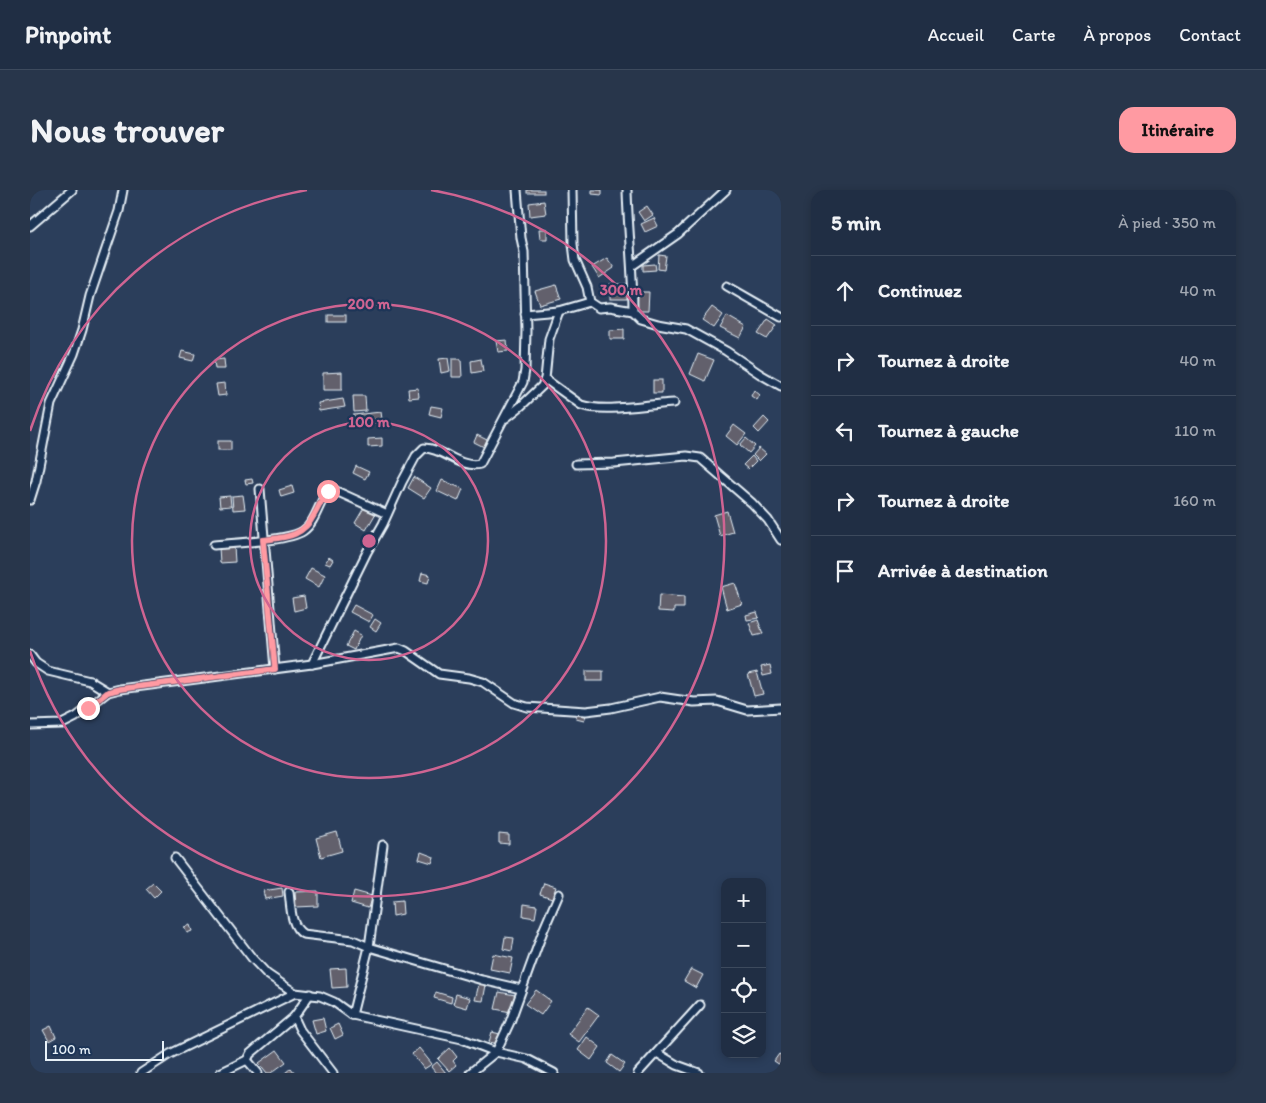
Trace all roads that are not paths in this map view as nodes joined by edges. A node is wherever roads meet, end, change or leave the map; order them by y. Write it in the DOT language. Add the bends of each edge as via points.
graph roads {
  1 [pos="72,190"];
  2 [pos="123,190"];
  3 [pos="517,190"];
  4 [pos="572,190"];
  5 [pos="627,190"];
  6 [pos="726,190"];
  7 [pos="30,226"];
  8 [pos="632,266"];
  9 [pos="727,286"];
  10 [pos="590,302"];
  11 [pos="559,311"];
  12 [pos="633,311"];
  13 [pos="525,314"];
  14 [pos="781,317"];
  15 [pos="545,379"];
  16 [pos="781,386"];
  17 [pos="674,403"];
  18 [pos="504,419"];
  19 [pos="576,464"];
  20 [pos="260,489"];
  21 [pos="30,500"];
  22 [pos="388,514"];
  23 [pos="263,540"];
  24 [pos="781,540"];
  25 [pos="214,545"];
  26 [pos="30,655"];
  27 [pos="312,664"];
  28 [pos="275,669"];
  29 [pos="108,692"];
  30 [pos="781,708"];
  31 [pos="30,725"];
  32 [pos="383,846"];
  33 [pos="175,858"];
  34 [pos="289,892"];
  35 [pos="558,894"];
  36 [pos="369,947"];
  37 [pos="521,989"];
  38 [pos="295,994"];
  39 [pos="310,994"];
  40 [pos="700,1005"];
  41 [pos="352,1015"];
  42 [pos="294,1017"];
  43 [pos="496,1052"];
  44 [pos="656,1053"];
  45 [pos="247,1060"];
  46 [pos="141,1073"];
  47 [pos="220,1073"];
  48 [pos="258,1073"];
  49 [pos="333,1073"];
  50 [pos="470,1073"];
  51 [pos="554,1073"];
  52 [pos="638,1073"];
  53 [pos="699,1073"];
  1 -- 7 [label="street"];
  2 -- 21 [label="street" via="77,346 51,404"];
  3 -- 13 [label="street" via="524,252"];
  4 -- 10 [label="street" via="573,244"];
  5 -- 8 [label="street"];
  6 -- 8 [label="street" via="678,234"];
  8 -- 12 [label="street"];
  9 -- 14 [label="street"];
  10 -- 11 [label="street"];
  10 -- 12 [label="street" via="599,308"];
  11 -- 13 [label="street"];
  11 -- 15 [label="street" via="549,339"];
  12 -- 16 [label="street" via="641,319 686,329 726,350"];
  13 -- 18 [label="street" via="525,377"];
  15 -- 17 [label="street" via="587,407"];
  15 -- 18 [label="street" via="532,396"];
  18 -- 22 [label="street" via="480,464 469,465 430,448 420,451"];
  19 -- 24 [label="street" via="686,456 700,458 752,503"];
  20 -- 23 [label="street"];
  22 -- 23 [label="street" via="336,491 328,491 304,530"];
  22 -- 27 [label="street"];
  23 -- 25 [label="street"];
  23 -- 28 [label="street"];
  26 -- 29 [label="street" via="36,664 48,671 90,681"];
  27 -- 28 [label="street"];
  27 -- 30 [label="street" via="399,648 439,674 483,682 504,698 527,707 586,711 660,697 694,702 717,701 747,710"];
  28 -- 29 [label="street"];
  29 -- 31 [label="street" via="62,724"];
  32 -- 36 [label="street"];
  33 -- 38 [label="street" via="252,958 267,974"];
  34 -- 36 [label="street" via="296,930 302,934 353,940"];
  35 -- 37 [label="street"];
  36 -- 37 [label="street"];
  36 -- 41 [label="street"];
  37 -- 43 [label="street"];
  38 -- 39 [label="street"];
  38 -- 46 [label="street" via="170,1054"];
  39 -- 41 [label="street" via="334,1002"];
  39 -- 42 [label="street"];
  40 -- 44 [label="street"];
  41 -- 43 [label="street" via="462,1039"];
  42 -- 45 [label="street"];
  42 -- 49 [label="street" via="300,1030"];
  43 -- 50 [label="street"];
  43 -- 51 [label="street" via="527,1059"];
  44 -- 52 [label="street"];
  44 -- 53 [label="street"];
  45 -- 47 [label="street"];
  45 -- 48 [label="street"];
}
